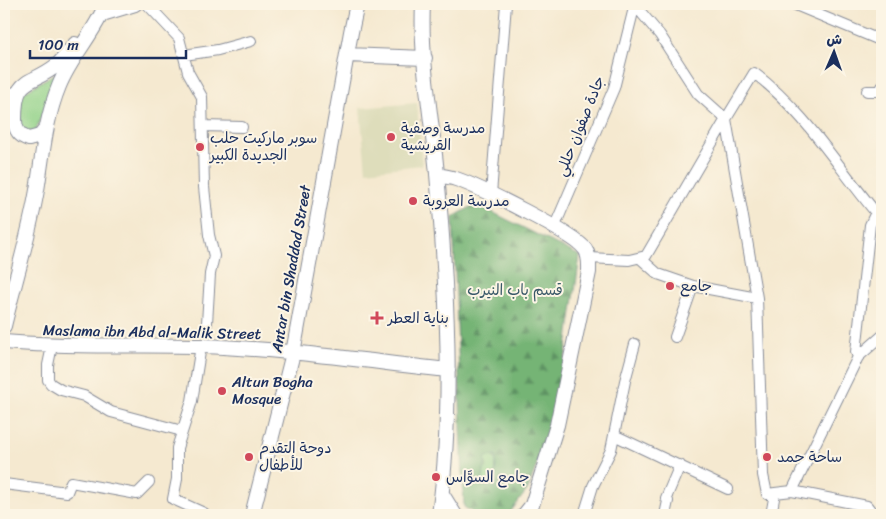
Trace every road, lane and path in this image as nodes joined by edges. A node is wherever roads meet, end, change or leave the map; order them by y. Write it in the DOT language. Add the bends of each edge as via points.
graph roads {
  1 [pos="135,4"];
  2 [pos="147,4"];
  3 [pos="358,4"];
  4 [pos="423,4"];
  5 [pos="506,4"];
  6 [pos="635,4"];
  7 [pos="793,4"];
  8 [pos="101,7"];
  9 [pos="252,41"];
  10 [pos="882,41"];
  11 [pos="184,56"];
  12 [pos="347,56"];
  13 [pos="425,58"];
  14 [pos="62,68"];
  15 [pos="882,86"];
  16 [pos="18,91"];
  17 [pos="867,91"];
  18 [pos="4,96"];
  19 [pos="726,119"];
  20 [pos="203,126"];
  21 [pos="242,127"];
  22 [pos="44,131"];
  23 [pos="437,175"];
  24 [pos="491,194"];
  25 [pos="879,216"];
  26 [pos="554,228"];
  27 [pos="589,258"];
  28 [pos="640,258"];
  29 [pos="693,286"];
  30 [pos="756,298"];
  31 [pos="207,323"];
  32 [pos="4,326"];
  33 [pos="882,336"];
  34 [pos="675,337"];
  35 [pos="4,342"];
  36 [pos="636,344"];
  37 [pos="52,346"];
  38 [pos="200,346"];
  39 [pos="293,353"];
  40 [pos="858,357"];
  41 [pos="448,370"];
  42 [pos="182,431"];
  43 [pos="614,435"];
  44 [pos="680,465"];
  45 [pos="149,482"];
  46 [pos="4,484"];
  47 [pos="728,489"];
  48 [pos="792,491"];
  49 [pos="775,493"];
  50 [pos="442,494"];
  51 [pos="203,515"];
  52 [pos="252,515"];
  53 [pos="439,515"];
  54 [pos="455,515"];
  55 [pos="524,515"];
  56 [pos="584,515"];
  57 [pos="665,515"];
  58 [pos="771,515"];
  59 [pos="874,515"];
  1 -- 8 [label="street"];
  2 -- 11 [label="street" via="179,38"];
  3 -- 12 [label="street, Antar bin Shaddad Street"];
  4 -- 13 [label="street"];
  5 -- 24 [label="street"];
  6 -- 19 [label="street" via="660,35 698,94"];
  6 -- 26 [label="street, جادة صفوان حللي" via="614,88"];
  7 -- 10 [label="street"];
  8 -- 14 [label="street"];
  9 -- 11 [label="street"];
  11 -- 20 [label="street" via="188,72 202,97"];
  12 -- 13 [label="street"];
  12 -- 39 [label="street, Antar bin Shaddad Street"];
  13 -- 23 [label="street"];
  14 -- 16 [label="street" via="27,81"];
  14 -- 22 [label="street"];
  15 -- 17 [label="street" via="881,91"];
  16 -- 18 [label="street"];
  16 -- 22 [label="street" via="15,105 19,134 30,139"];
  19 -- 25 [label="street" via="754,73 789,104"];
  19 -- 28 [label="street" via="646,256"];
  19 -- 30 [label="street"];
  20 -- 21 [label="street"];
  20 -- 31 [label="street" via="204,188 214,256"];
  22 -- 32 [label="street" via="37,190"];
  23 -- 24 [label="street" via="454,178"];
  23 -- 41 [label="street" via="447,296"];
  24 -- 26 [label="street"];
  25 -- 40 [label="street" via="870,225"];
  26 -- 27 [label="street" via="577,241"];
  27 -- 28 [label="street"];
  27 -- 55 [label="street" via="557,425 532,504"];
  28 -- 29 [label="street" via="658,274"];
  29 -- 30 [label="street"];
  29 -- 34 [label="street"];
  30 -- 49 [label="street" via="763,475 766,494"];
  33 -- 40 [label="street"];
  35 -- 37 [label="street, Maslama ibn Abd al-Malik Street"];
  36 -- 43 [label="street"];
  37 -- 38 [label="street, Maslama ibn Abd al-Malik Street"];
  37 -- 42 [label="street" via="48,365 51,384 84,396 111,412"];
  38 -- 39 [label="street, Maslama ibn Abd al-Malik Street"];
  38 -- 42 [label="street" via="192,401"];
  39 -- 41 [label="street, Maslama ibn Abd al-Malik Street"];
  39 -- 52 [label="street, Antar bin Shaddad Street"];
  40 -- 48 [label="street"];
  41 -- 50 [label="street"];
  42 -- 51 [label="street" via="177,448 173,499"];
  43 -- 44 [label="street"];
  43 -- 56 [label="street"];
  44 -- 47 [label="street"];
  44 -- 57 [label="street" via="666,498"];
  45 -- 46 [label="street" via="137,494 71,482 67,492"];
  48 -- 49 [label="street"];
  48 -- 59 [label="street" via="867,506"];
  49 -- 58 [label="street"];
  50 -- 53 [label="street"];
  50 -- 54 [label="street"];
}
